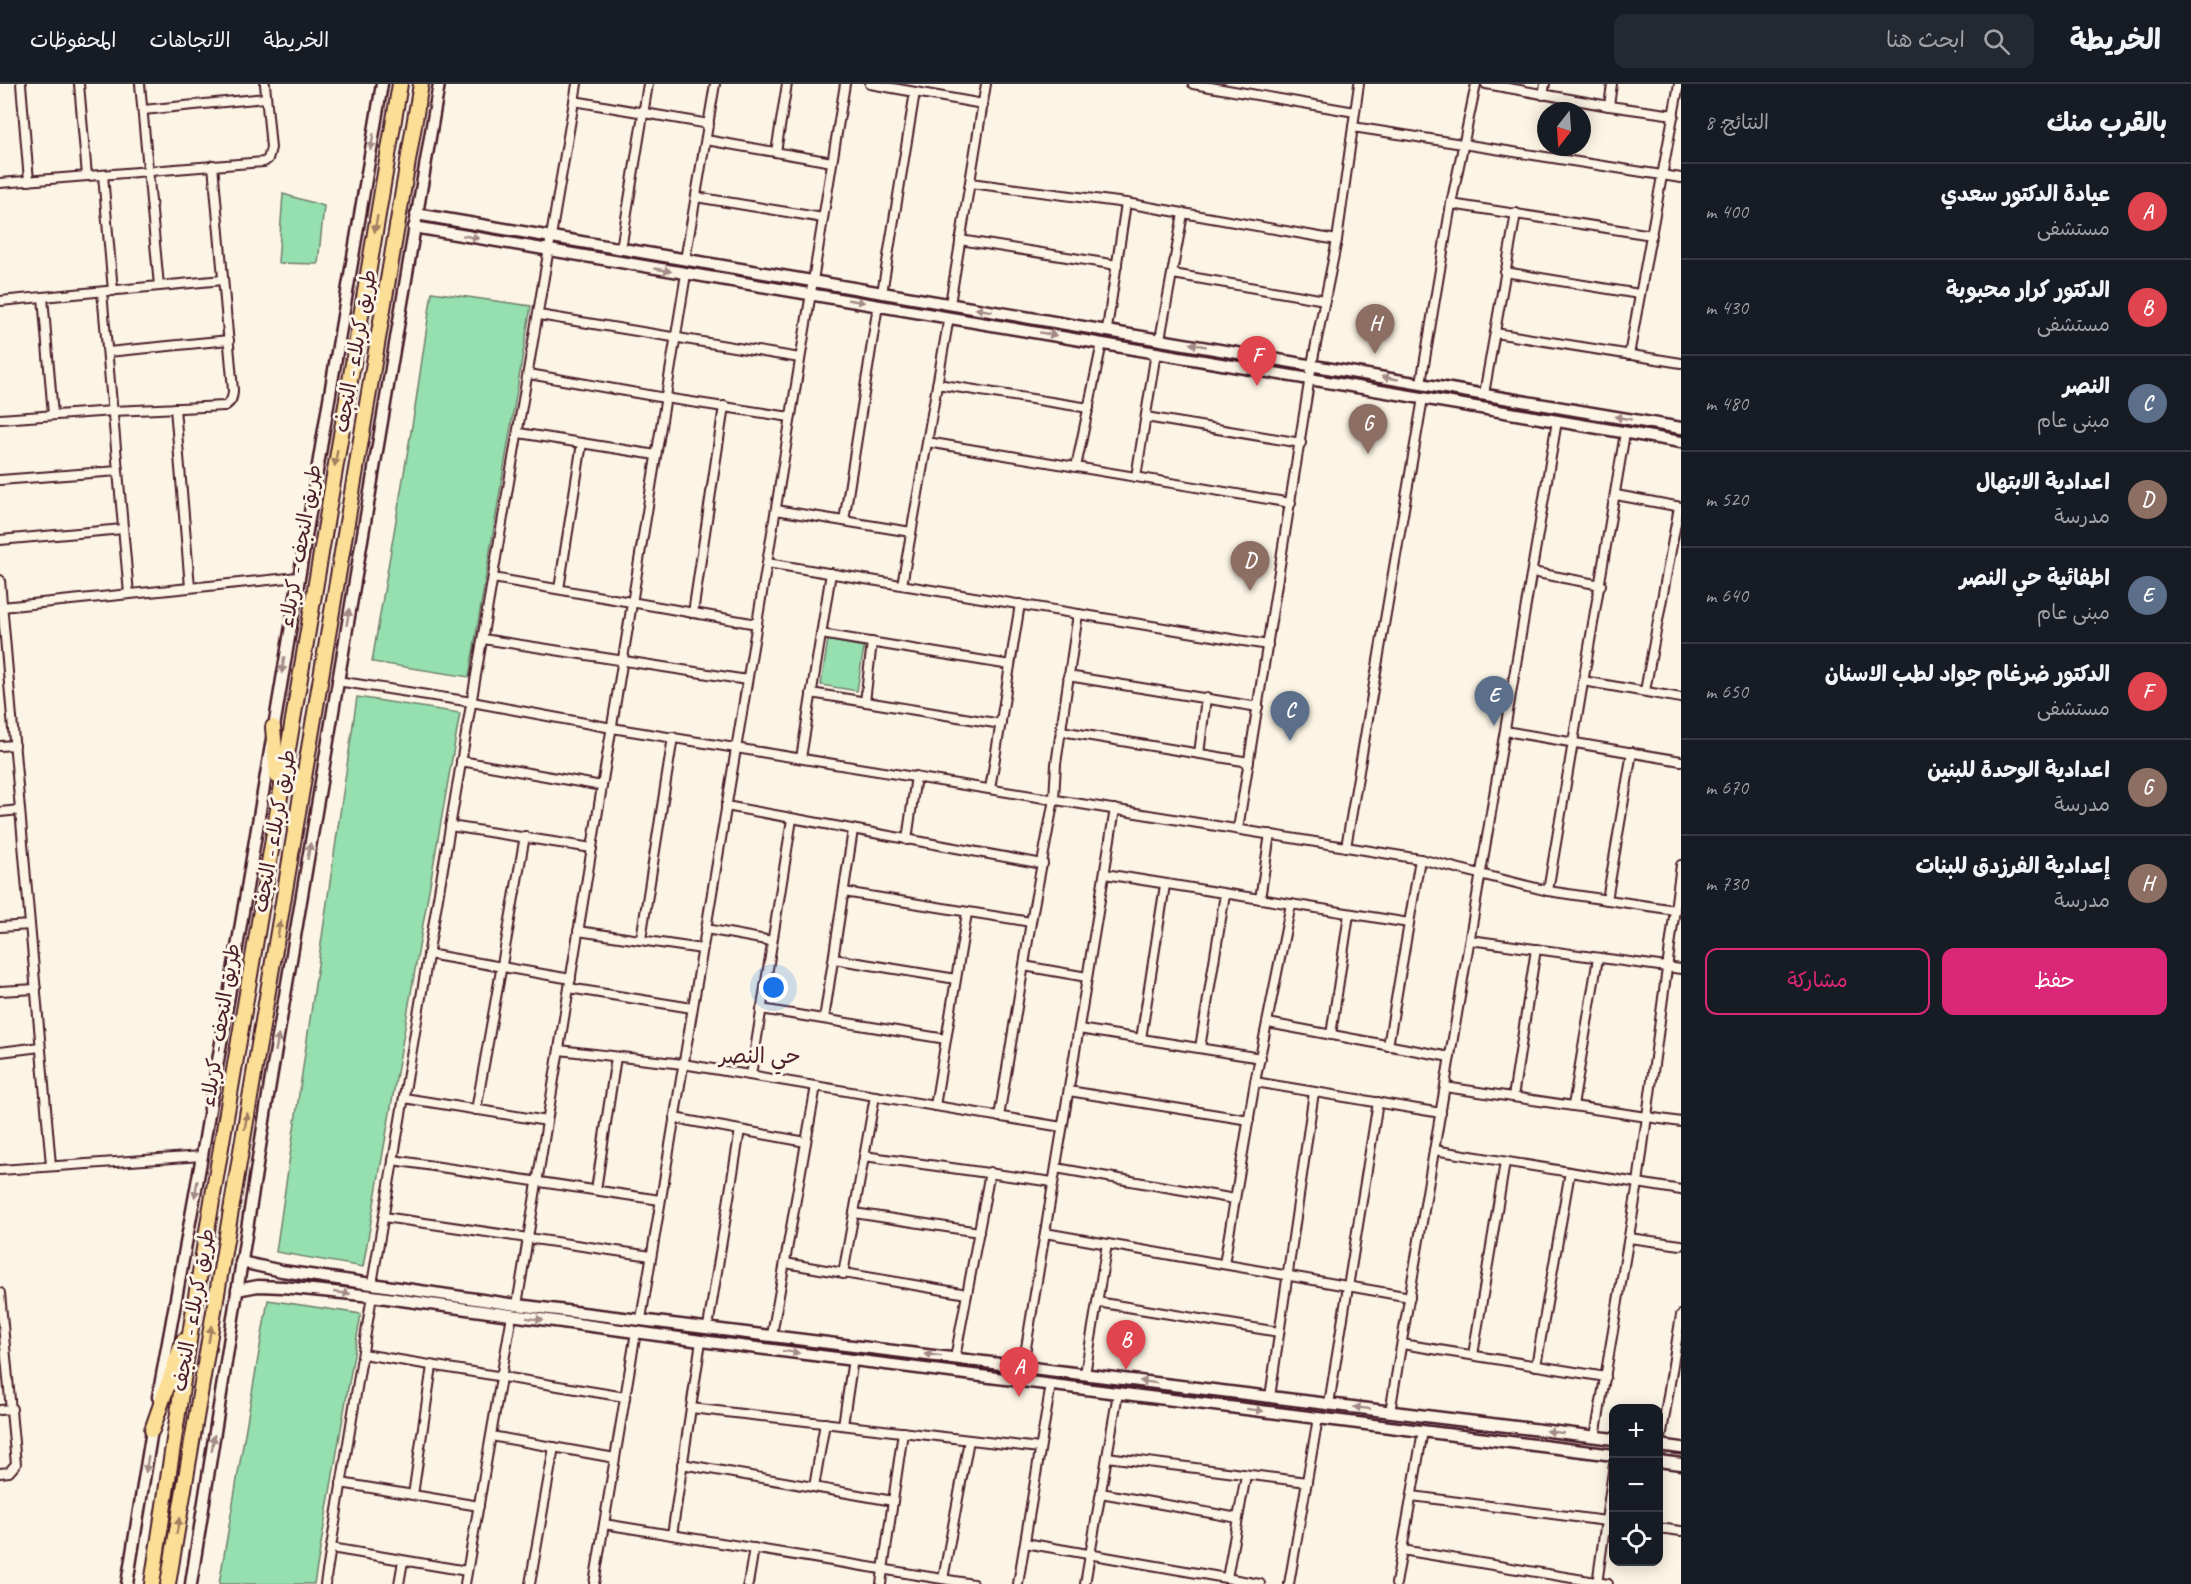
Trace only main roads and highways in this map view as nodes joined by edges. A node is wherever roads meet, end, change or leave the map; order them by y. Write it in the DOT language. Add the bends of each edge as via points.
graph roads {
  1 [pos="400,84"];
  2 [pos="422,84"];
  3 [pos="273,727"];
  4 [pos="279,796"];
  5 [pos="194,1308"];
  6 [pos="152,1430"];
  7 [pos="152,1584"];
  8 [pos="168,1584"];
  1 -- 4 [label="highway, طريق النجف - کربلاء, one-way"];
  8 -- 2 [label="highway, طريق کربلاء - النجف, one-way"];
  3 -- 4 [label="highway"];
  4 -- 5 [label="highway, طريق النجف - کربلاء"];
  5 -- 6 [label="highway"];
  5 -- 7 [label="highway, طريق النجف - کربلاء"];
}
